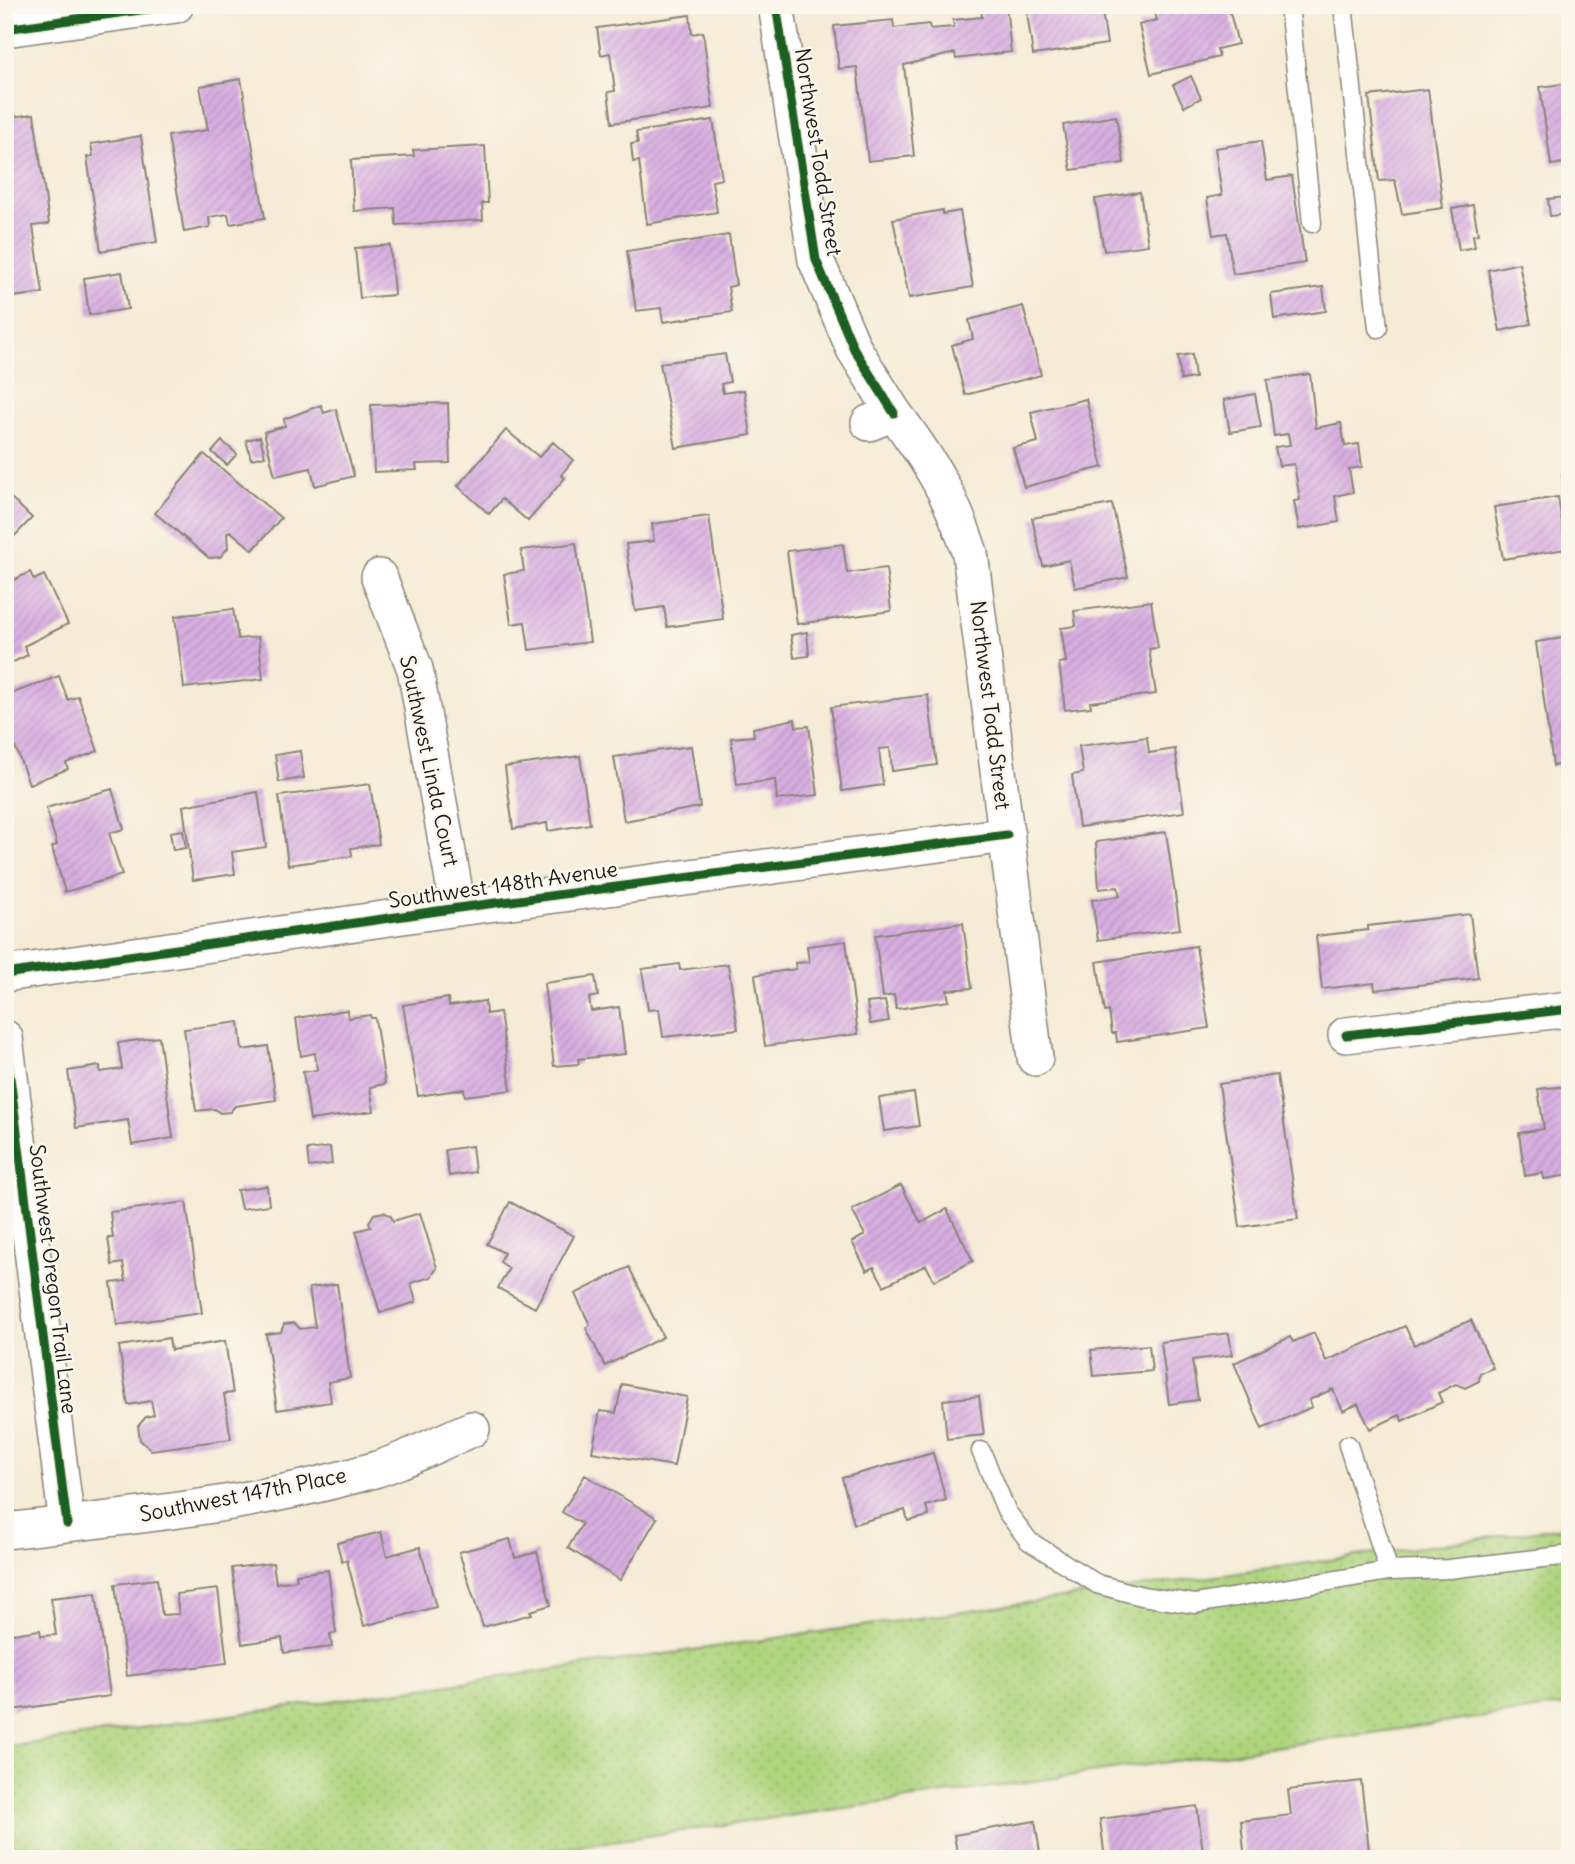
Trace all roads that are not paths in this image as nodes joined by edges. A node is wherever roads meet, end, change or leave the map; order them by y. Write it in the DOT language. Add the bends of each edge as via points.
graph roads {
  1 [pos="176,5"];
  2 [pos="776,5"];
  3 [pos="1289,5"];
  4 [pos="1343,5"];
  5 [pos="5,29"];
  6 [pos="1312,223"];
  7 [pos="1378,328"];
  8 [pos="379,577"];
  9 [pos="1007,835"];
  10 [pos="458,908"];
  11 [pos="5,974"];
  12 [pos="1570,1009"];
  13 [pos="1346,1035"];
  14 [pos="5,1038"];
  15 [pos="1035,1058"];
  16 [pos="472,1429"];
  17 [pos="1348,1445"];
  18 [pos="981,1451"];
  19 [pos="67,1524"];
  20 [pos="5,1531"];
  21 [pos="1570,1555"];
  22 [pos="1389,1571"];
  1 -- 5 [label="street"];
  2 -- 9 [label="street, Northwest Todd Street" via="816,260 882,418 931,462 970,553"];
  3 -- 6 [label="lane"];
  4 -- 7 [label="lane"];
  8 -- 10 [label="street, Southwest Linda Court" via="415,669"];
  9 -- 10 [label="street, Southwest 148th Avenue"];
  9 -- 15 [label="street, Northwest Todd Street"];
  10 -- 11 [label="street, Southwest 148th Avenue"];
  12 -- 13 [label="street"];
  14 -- 19 [label="street, Southwest Oregon Trail Lane"];
  16 -- 19 [label="street, Southwest 147th Place" via="377,1469 315,1485"];
  17 -- 22 [label="lane"];
  18 -- 22 [label="lane" via="1007,1512 1028,1541 1097,1584 1195,1604"];
  19 -- 20 [label="street, Southwest 147th Place"];
  21 -- 22 [label="lane"];
}
